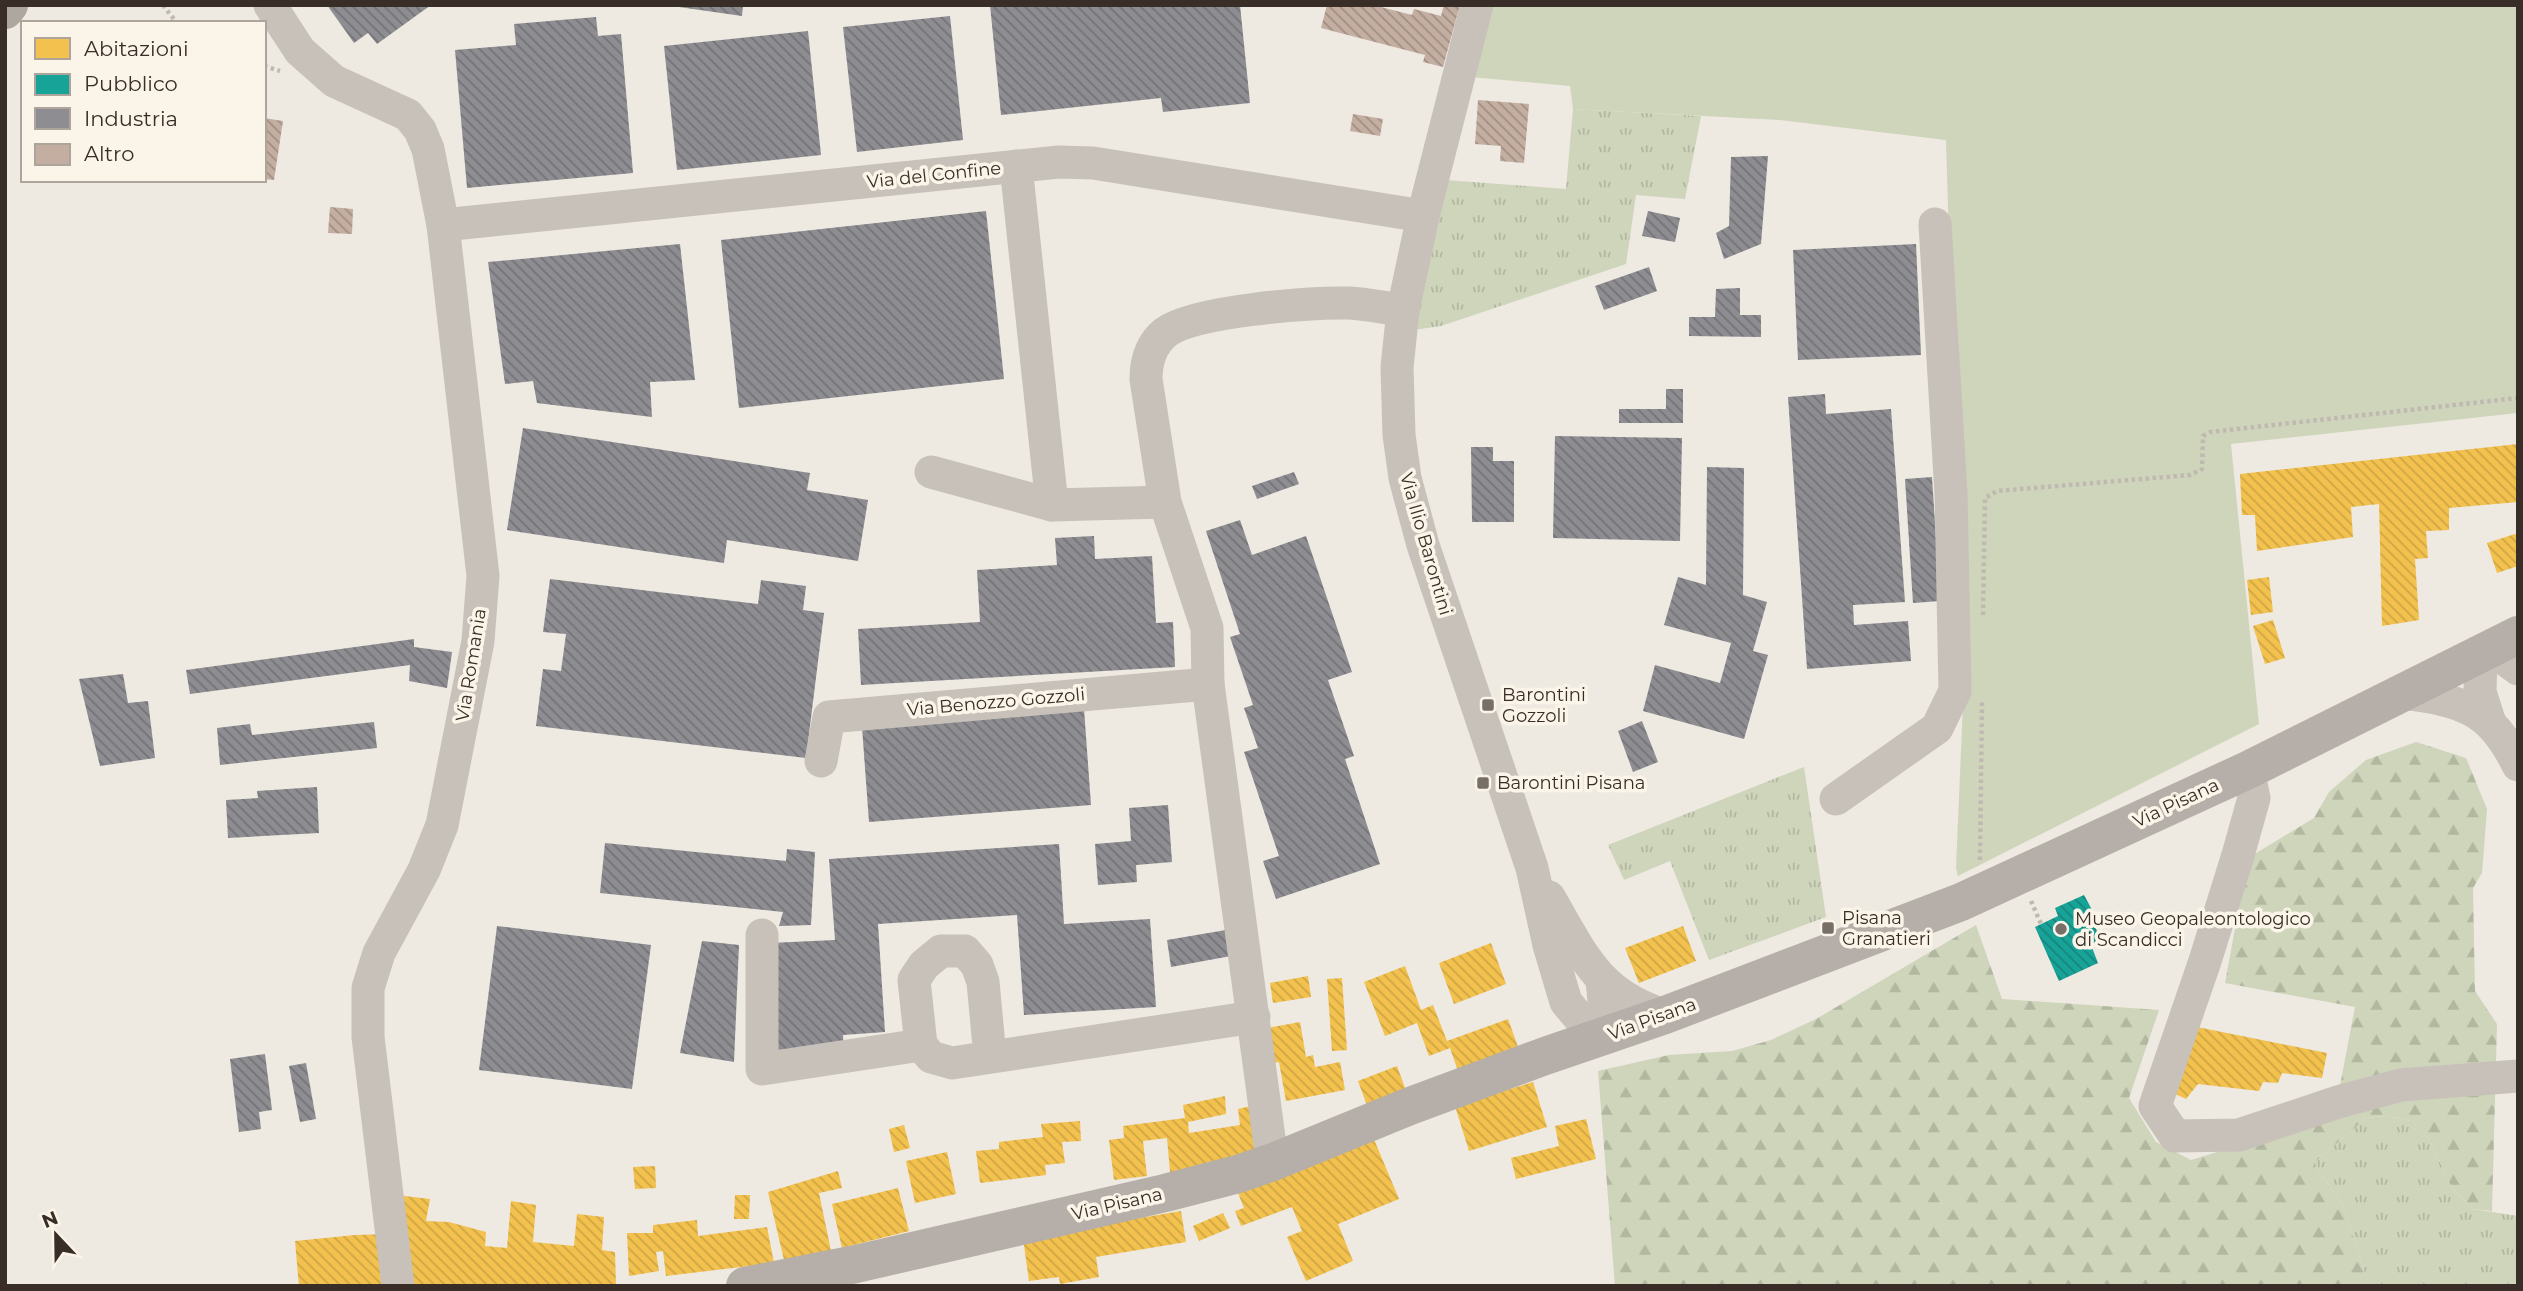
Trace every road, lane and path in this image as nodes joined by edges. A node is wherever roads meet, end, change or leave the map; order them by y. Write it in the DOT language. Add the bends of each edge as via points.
graph roads {
  1 [pos="9,5"];
  2 [pos="163,5"];
  3 [pos="270,5"];
  4 [pos="1477,5"];
  5 [pos="5,10"];
  6 [pos="175,21"];
  7 [pos="1016,166"];
  8 [pos="1423,216"];
  9 [pos="1935,224"];
  10 [pos="443,225"];
  11 [pos="1403,310"];
  12 [pos="2518,398"];
  13 [pos="931,472"];
  14 [pos="1165,502"];
  15 [pos="1052,505"];
  16 [pos="1983,624"];
  17 [pos="2518,635"];
  18 [pos="2481,654"];
  19 [pos="2518,669"];
  20 [pos="1208,684"];
  21 [pos="1982,691"];
  22 [pos="2403,693"];
  23 [pos="2489,720"];
  24 [pos="821,761"];
  25 [pos="2518,765"];
  26 [pos="2248,769"];
  27 [pos="1836,799"];
  28 [pos="1532,868"];
  29 [pos="1980,894"];
  30 [pos="762,935"];
  31 [pos="1602,981"];
  32 [pos="1566,1002"];
  33 [pos="1665,1015"];
  34 [pos="1254,1017"];
  35 [pos="1601,1037"];
  36 [pos="921,1045"];
  37 [pos="1545,1056"];
  38 [pos="990,1057"];
  39 [pos="2518,1076"];
  40 [pos="1270,1145"];
  41 [pos="853,1275"];
  42 [pos="803,1281"];
  43 [pos="398,1286"];
  44 [pos="745,1286"];
  1 -- 5 [label="highway"];
  2 -- 6 [label="path"];
  3 -- 10 [label="street, Via Romania" via="300,51 334,80 403,111 416,124 432,162"];
  4 -- 8 [label="street, Via Ilio Barontini"];
  7 -- 8 [label="street, Via del Confine" via="1093,163"];
  7 -- 10 [label="street, Via del Confine"];
  7 -- 15 [label="street"];
  8 -- 11 [label="street, Via Ilio Barontini"];
  9 -- 27 [label="street" via="1951,494 1955,691 1937,728"];
  10 -- 43 [label="street, Via Romania" via="483,576 478,641 442,825 424,870 379,953 368,988 368,1037"];
  11 -- 14 [label="street" via="1349,303 1264,310 1191,320 1166,333 1151,351 1146,370"];
  11 -- 28 [label="street, Via Ilio Barontini" via="1397,421 1405,478 1433,576"];
  12 -- 16 [label="path" via="2210,432 2203,436 2202,469 2190,475 1997,491 1985,498"];
  13 -- 15 [label="street"];
  14 -- 15 [label="street"];
  14 -- 20 [label="street" via="1207,628"];
  17 -- 18 [label="main road, Via Pisana"];
  18 -- 19 [label="street" via="2503,658"];
  18 -- 22 [label="main road, Via Pisana"];
  18 -- 23 [label="street" via="2480,692"];
  20 -- 24 [label="street, Via Benozzo Gozzoli" via="828,717"];
  20 -- 34 [label="street"];
  21 -- 29 [label="path"];
  22 -- 23 [label="street" via="2460,704"];
  22 -- 26 [label="main road, Via Pisana"];
  23 -- 25 [label="street"];
  26 -- 29 [label="main road, Via Pisana"];
  26 -- 39 [label="street" via="2253,798 2238,855 2155,1106 2175,1136 2239,1135 2401,1085"];
  28 -- 31 [label="street, Via Ilio Barontini"];
  28 -- 32 [label="street, Via Ilio Barontini"];
  29 -- 33 [label="main road, Via Pisana"];
  30 -- 36 [label="street" via="762,1069"];
  31 -- 33 [label="street, Via Ilio Barontini" via="1635,1005"];
  31 -- 35 [label="street, Via Ilio Barontini" via="1605,1010"];
  32 -- 35 [label="street, Via Ilio Barontini"];
  32 -- 37 [label="street" via="1560,1029"];
  33 -- 35 [label="main road, Via Pisana"];
  34 -- 38 [label="street"];
  34 -- 40 [label="street"];
  35 -- 37 [label="main road, Via Pisana"];
  36 -- 38 [label="street" via="931,1057 952,1063"];
  36 -- 38 [label="street" via="914,980 941,951 965,951 983,982"];
  37 -- 41 [label="main road, Via Pisana" via="1238,1174"];
  41 -- 42 [label="main road, Via Pisana"];
  42 -- 44 [label="main road, Via Pisana"];
}
